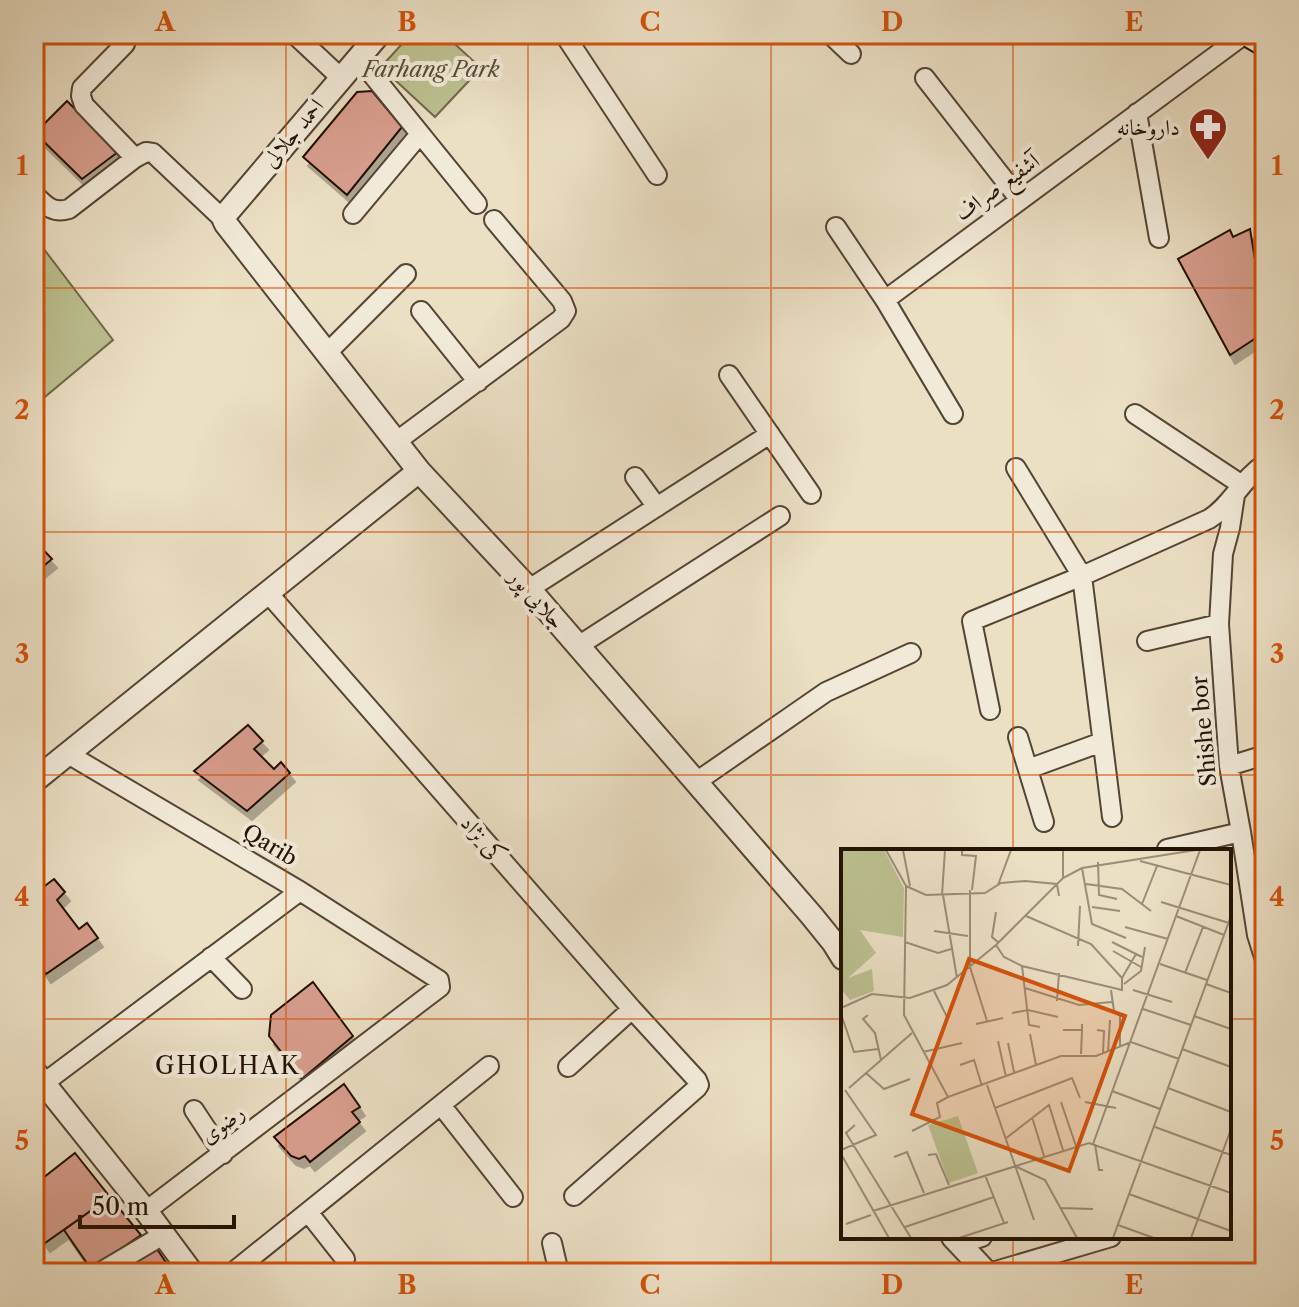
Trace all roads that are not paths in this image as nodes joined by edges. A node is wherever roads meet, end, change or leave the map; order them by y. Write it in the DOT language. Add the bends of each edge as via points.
graph roads {
  1 [pos="294,34"];
  2 [pos="379,34"];
  3 [pos="564,34"];
  4 [pos="830,34"];
  5 [pos="1246,34"];
  6 [pos="125,44"];
  7 [pos="1265,44"];
  8 [pos="851,54"];
  9 [pos="358,57"];
  10 [pos="340,77"];
  11 [pos="925,78"];
  12 [pos="1137,113"];
  13 [pos="420,134"];
  14 [pos="135,158"];
  15 [pos="657,175"];
  16 [pos="34,194"];
  17 [pos="1020,200"];
  18 [pos="477,204"];
  19 [pos="353,214"];
  20 [pos="494,220"];
  21 [pos="836,227"];
  22 [pos="230,228"];
  23 [pos="1159,238"];
  24 [pos="406,274"];
  25 [pos="885,300"];
  26 [pos="421,311"];
  27 [pos="327,353"];
  28 [pos="729,375"];
  29 [pos="478,382"];
  30 [pos="953,414"];
  31 [pos="1135,414"];
  32 [pos="770,434"];
  33 [pos="397,441"];
  34 [pos="1265,464"];
  35 [pos="1016,468"];
  36 [pos="419,471"];
  37 [pos="635,477"];
  38 [pos="1238,490"];
  39 [pos="811,494"];
  40 [pos="657,507"];
  41 [pos="780,516"];
  42 [pos="1082,576"];
  43 [pos="529,589"];
  44 [pos="268,593"];
  45 [pos="1219,624"];
  46 [pos="1147,641"];
  47 [pos="578,646"];
  48 [pos="911,653"];
  49 [pos="990,710"];
  50 [pos="1018,737"];
  51 [pos="1102,742"];
  52 [pos="68,754"];
  53 [pos="1265,755"];
  54 [pos="1229,766"];
  55 [pos="1028,769"];
  56 [pos="34,781"];
  57 [pos="696,782"];
  58 [pos="1112,817"];
  59 [pos="1044,822"];
  60 [pos="1241,832"];
  61 [pos="1167,849"];
  62 [pos="300,891"];
  63 [pos="841,955"];
  64 [pos="211,957"];
  65 [pos="1265,960"];
  66 [pos="440,987"];
  67 [pos="242,989"];
  68 [pos="632,1009"];
  69 [pos="489,1066"];
  70 [pos="568,1067"];
  71 [pos="39,1077"];
  72 [pos="441,1105"];
  73 [pos="194,1110"];
  74 [pos="223,1154"];
  75 [pos="574,1196"];
  76 [pos="513,1197"];
  77 [pos="146,1211"];
  78 [pos="308,1212"];
  79 [pos="163,1235"];
  80 [pos="1104,1239"];
  81 [pos="956,1240"];
  82 [pos="552,1243"];
  83 [pos="345,1259"];
  84 [pos="99,1273"];
  85 [pos="192,1273"];
  86 [pos="232,1273"];
  87 [pos="559,1273"];
  88 [pos="988,1273"];
  1 -- 10 [label="street"];
  2 -- 9 [label="street, احمد جلالی"];
  3 -- 15 [label="street"];
  4 -- 8 [label="street"];
  5 -- 7 [label="main road"];
  5 -- 12 [label="street, آشفیع صراف"];
  6 -- 14 [label="street" via="82,88 81,96"];
  9 -- 10 [label="street, احمد جلالی"];
  9 -- 13 [label="street"];
  10 -- 22 [label="street, احمد جلالی" via="226,214"];
  11 -- 17 [label="street"];
  12 -- 17 [label="street, آشفیع صراف"];
  12 -- 23 [label="street"];
  13 -- 18 [label="street"];
  13 -- 19 [label="street"];
  14 -- 16 [label="street" via="69,209 52,210"];
  14 -- 22 [label="street" via="153,153"];
  17 -- 25 [label="street, آشفیع صراف"];
  20 -- 29 [label="street" via="566,311"];
  21 -- 25 [label="street"];
  22 -- 27 [label="street, جلایی پور"];
  24 -- 27 [label="street"];
  25 -- 30 [label="street"];
  26 -- 29 [label="street"];
  27 -- 33 [label="street, جلایی پور"];
  28 -- 32 [label="street"];
  29 -- 33 [label="street"];
  31 -- 38 [label="street"];
  32 -- 39 [label="street"];
  32 -- 40 [label="street"];
  33 -- 36 [label="street, جلایی پور"];
  34 -- 38 [label="street"];
  35 -- 42 [label="street"];
  36 -- 43 [label="street, جلایی پور"];
  36 -- 44 [label="street"];
  37 -- 40 [label="street"];
  38 -- 42 [label="street" via="1209,519"];
  38 -- 45 [label="street, Shishe bor" via="1223,554"];
  40 -- 43 [label="street"];
  41 -- 47 [label="street"];
  42 -- 49 [label="street" via="972,621"];
  42 -- 51 [label="street"];
  43 -- 47 [label="street, جلایی پور"];
  44 -- 52 [label="street"];
  44 -- 68 [label="street, کی نژاد"];
  45 -- 46 [label="street"];
  45 -- 54 [label="street, Shishe bor"];
  47 -- 57 [label="street, جلایی پور"];
  48 -- 57 [label="street" via="826,692"];
  50 -- 55 [label="street"];
  51 -- 55 [label="street"];
  51 -- 58 [label="street"];
  52 -- 56 [label="street"];
  52 -- 62 [label="street, Qarib"];
  53 -- 54 [label="street"];
  54 -- 60 [label="street, Shishe bor"];
  55 -- 59 [label="street"];
  57 -- 63 [label="street, جلایی پور"];
  60 -- 61 [label="street"];
  60 -- 65 [label="street, Shishe bor"];
  62 -- 64 [label="street"];
  62 -- 66 [label="street, Qarib" via="439,980"];
  64 -- 67 [label="street"];
  64 -- 71 [label="street"];
  66 -- 74 [label="street, رضوی"];
  68 -- 70 [label="street"];
  68 -- 75 [label="street, کی نژاد" via="699,1085"];
  69 -- 72 [label="street"];
  71 -- 77 [label="street"];
  72 -- 76 [label="street"];
  72 -- 78 [label="street"];
  73 -- 74 [label="street"];
  74 -- 77 [label="street, رضوی"];
  77 -- 79 [label="street"];
  78 -- 83 [label="street"];
  78 -- 86 [label="street"];
  79 -- 84 [label="street"];
  79 -- 85 [label="street"];
  80 -- 88 [label="street"];
  81 -- 88 [label="street"];
  82 -- 87 [label="street"];
}
